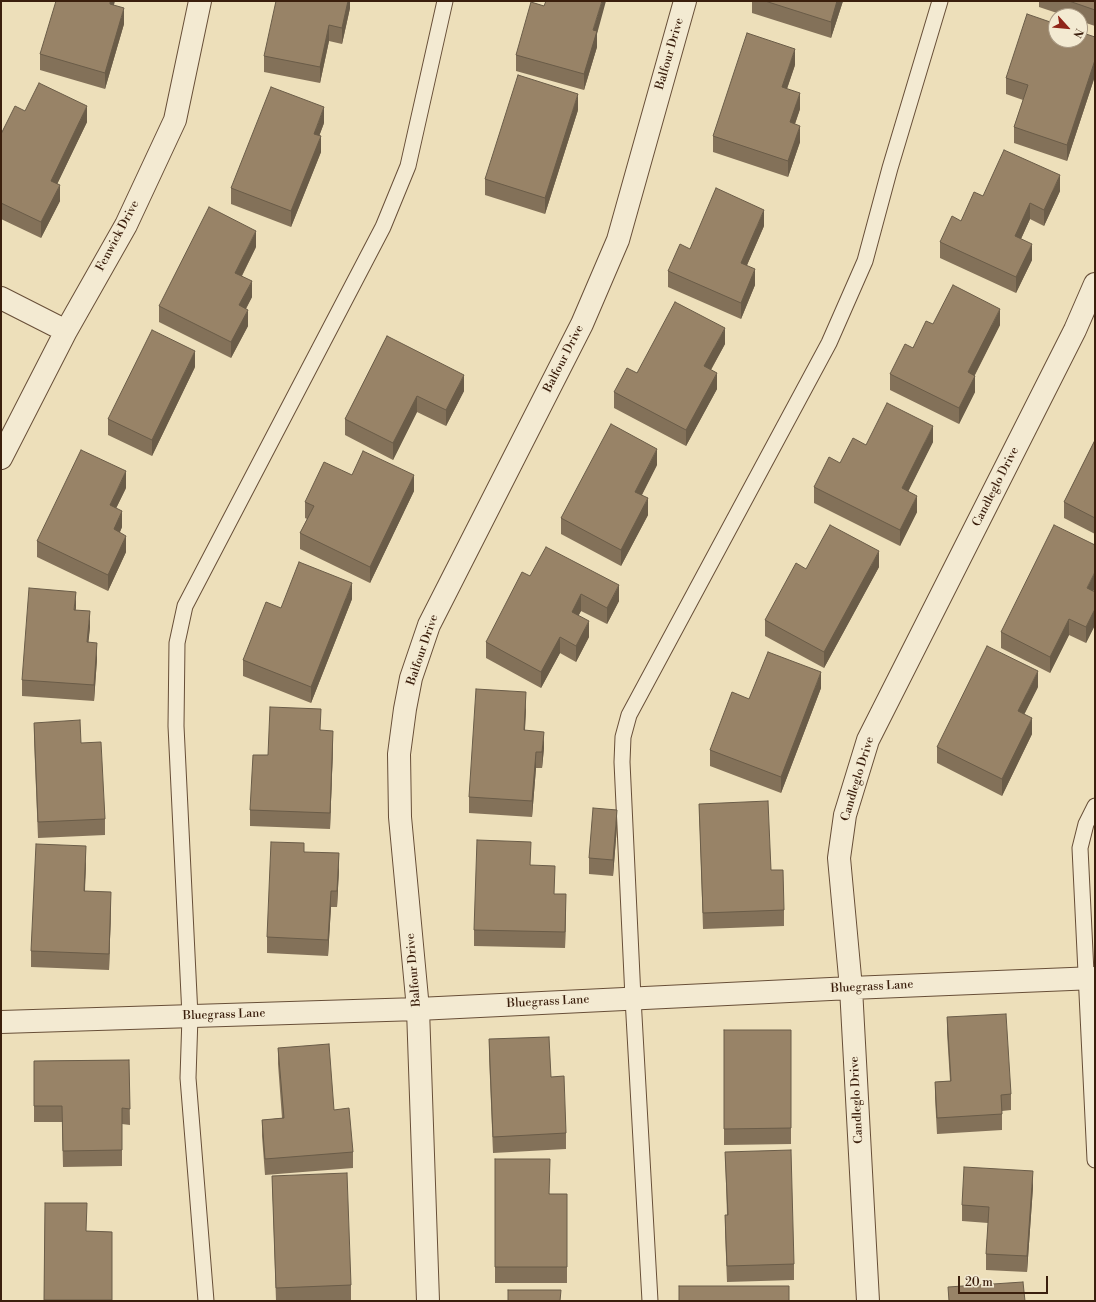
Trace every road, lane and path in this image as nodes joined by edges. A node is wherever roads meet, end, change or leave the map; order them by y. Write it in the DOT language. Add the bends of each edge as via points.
graph roads {
  1 [pos="200,1"];
  2 [pos="445,1"];
  3 [pos="685,1"];
  4 [pos="940,1"];
  5 [pos="1095,284"];
  6 [pos="1,298"];
  7 [pos="66,331"];
  8 [pos="1,458"];
  9 [pos="1095,806"];
  10 [pos="1091,978"];
  11 [pos="851,988"];
  12 [pos="633,998"];
  13 [pos="418,1009"];
  14 [pos="190,1016"];
  15 [pos="1,1022"];
  16 [pos="1095,1160"];
  17 [pos="206,1301"];
  18 [pos="428,1301"];
  19 [pos="650,1301"];
  20 [pos="868,1301"];
  1 -- 7 [label="street, Fenwick Drive" via="174,120 126,225"];
  2 -- 14 [label="lane" via="408,166 383,227 185,606 177,643 176,726"];
  3 -- 13 [label="street, Balfour Drive" via="618,240 582,324 429,625 411,678 400,754 400,817"];
  4 -- 12 [label="lane" via="865,261 829,343 629,715 623,737 622,762"];
  5 -- 11 [label="street, Candleglo Drive" via="1075,330 868,740 845,815 839,858"];
  6 -- 7 [label="street"];
  7 -- 8 [label="street, Fenwick Drive"];
  9 -- 10 [label="lane" via="1086,824 1080,848"];
  10 -- 11 [label="street, Bluegrass Lane"];
  10 -- 16 [label="lane"];
  11 -- 12 [label="street, Bluegrass Lane"];
  11 -- 20 [label="street, Candleglo Drive"];
  12 -- 13 [label="street, Bluegrass Lane"];
  12 -- 19 [label="lane"];
  13 -- 14 [label="street, Bluegrass Lane"];
  13 -- 18 [label="street, Balfour Drive"];
  14 -- 15 [label="street, Bluegrass Lane"];
  14 -- 17 [label="lane" via="188,1078"];
}
